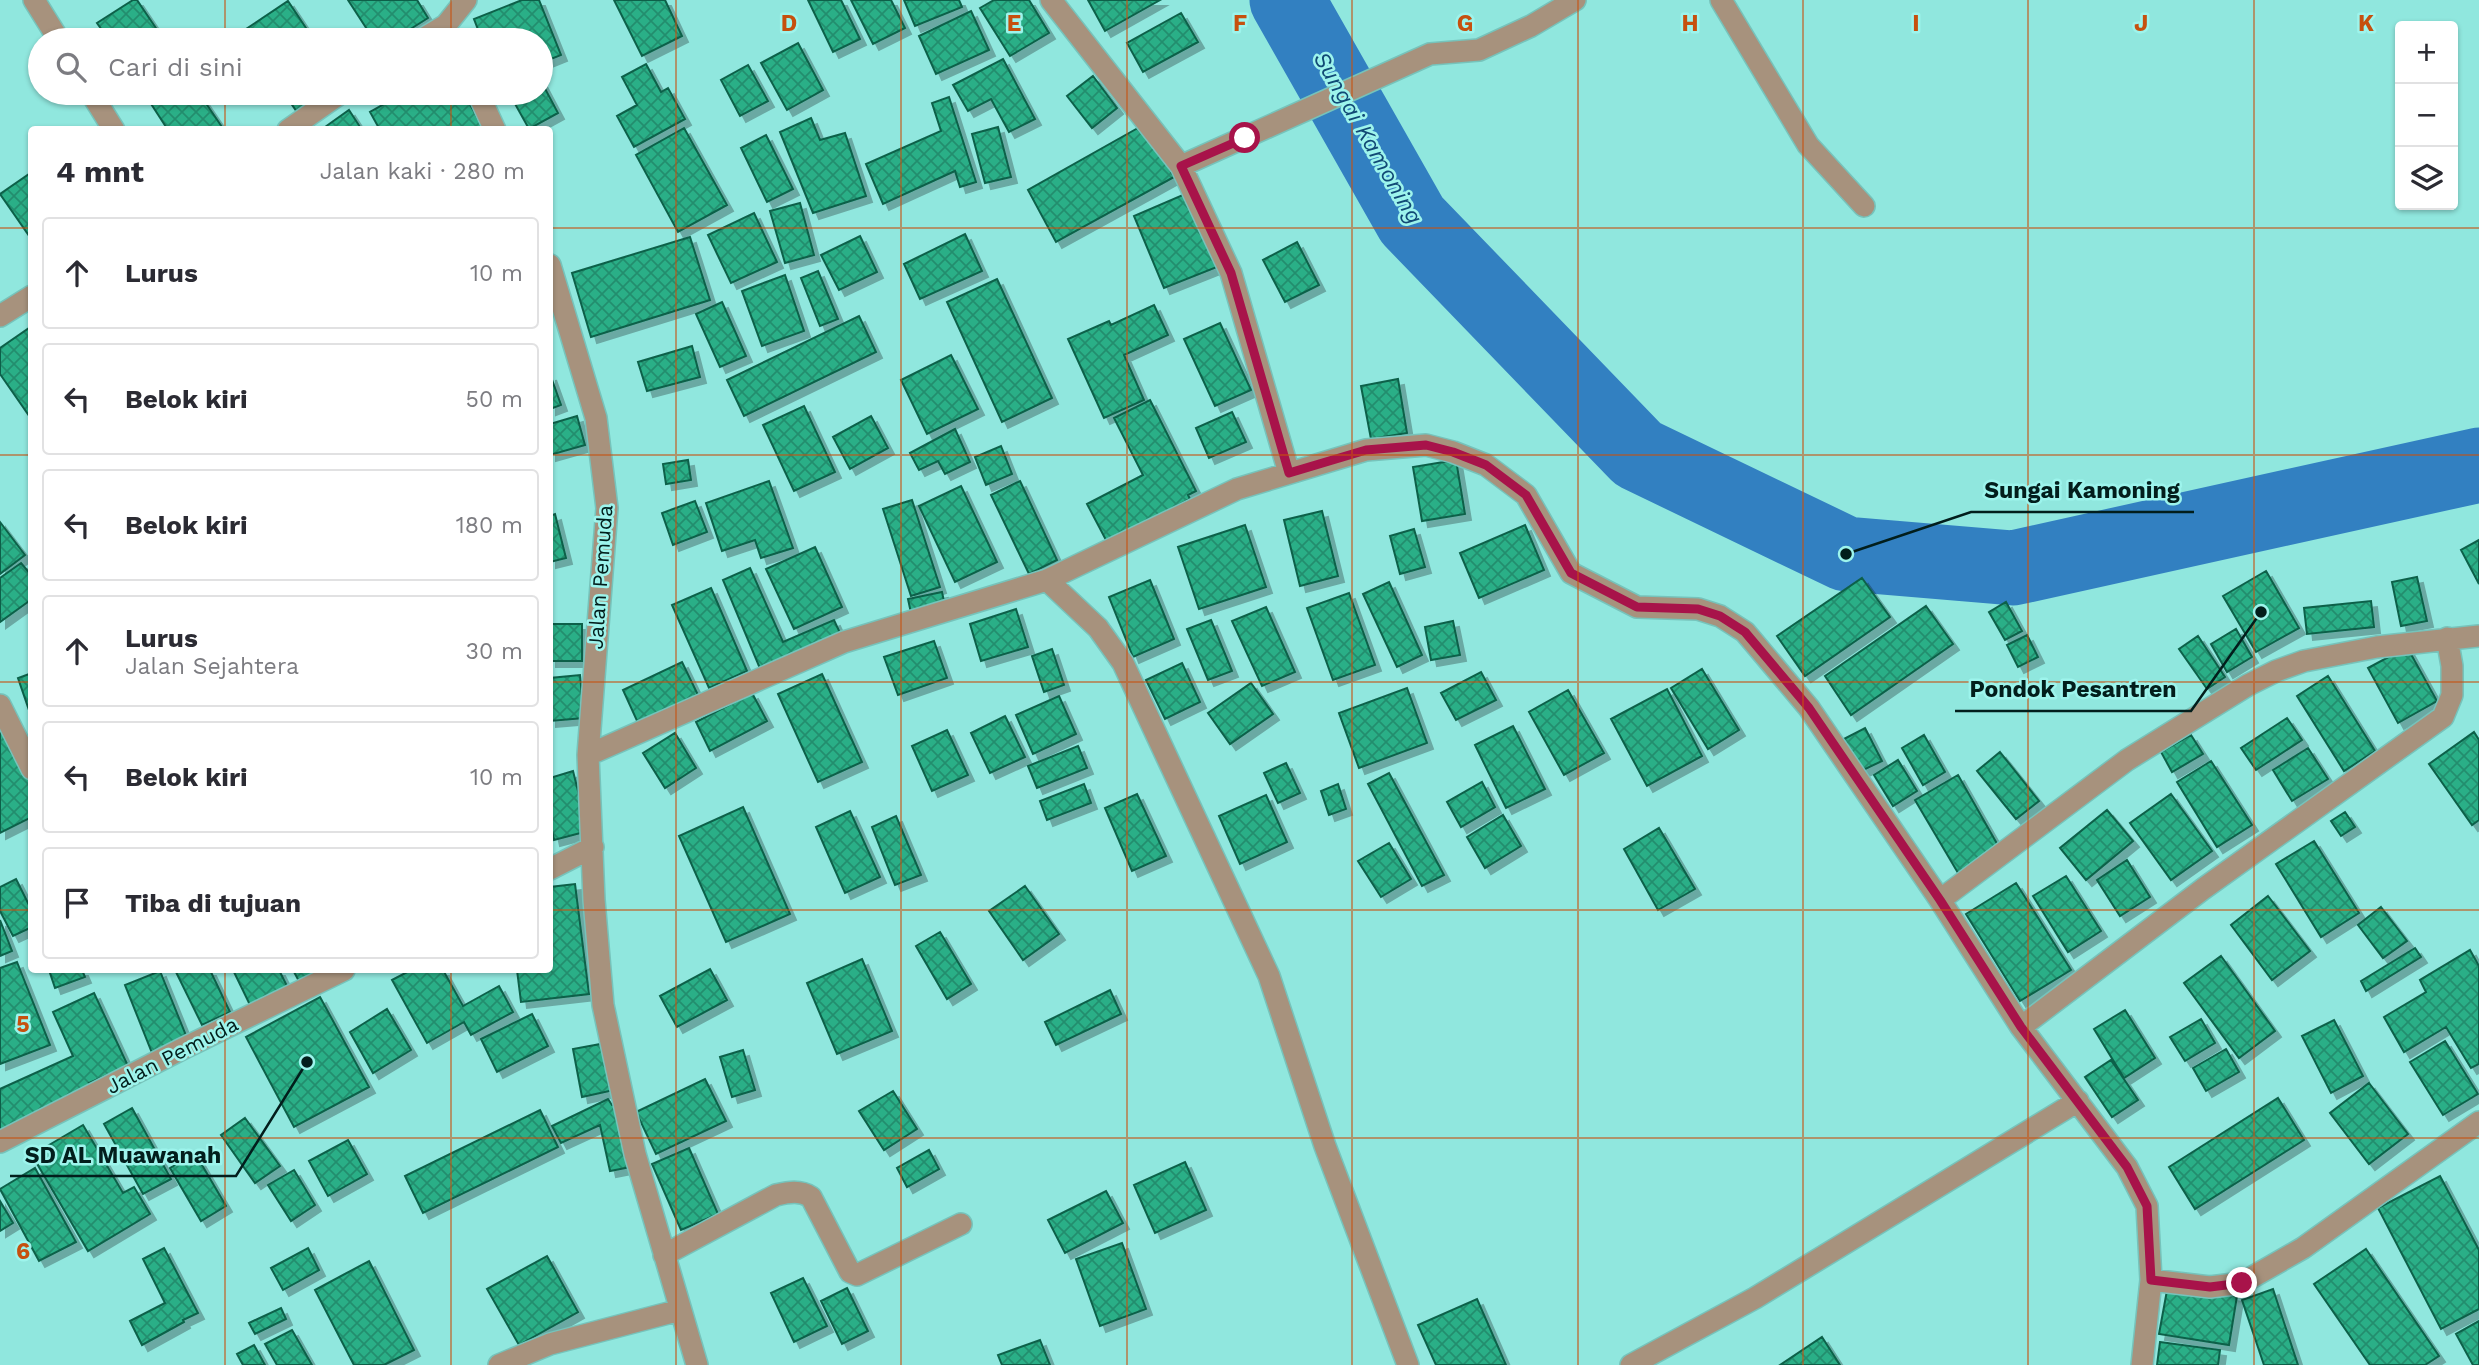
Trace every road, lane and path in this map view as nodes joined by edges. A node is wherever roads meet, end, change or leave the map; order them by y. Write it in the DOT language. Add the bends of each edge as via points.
graph roads {
  1 [pos="34,0"];
  2 [pos="466,0"];
  3 [pos="1051,0"];
  4 [pos="1575,0"];
  5 [pos="1721,0"];
  6 [pos="52,28"];
  7 [pos="452,28"];
  8 [pos="98,105"];
  9 [pos="324,105"];
  10 [pos="484,105"];
  11 [pos="112,126"];
  12 [pos="294,126"];
  13 [pos="493,126"];
  14 [pos="1181,166"];
  15 [pos="1864,206"];
  16 [pos="553,275"];
  17 [pos="28,298"];
  18 [pos="0,316"];
  19 [pos="1289,473"];
  20 [pos="1047,580"];
  21 [pos="2479,636"];
  22 [pos="2447,638"];
  23 [pos="0,705"];
  24 [pos="588,755"];
  25 [pos="28,761"];
  26 [pos="593,847"];
  27 [pos="553,867"];
  28 [pos="1940,900"];
  29 [pos="338,973"];
  30 [pos="2021,1027"];
  31 [pos="2078,1101"];
  32 [pos="2479,1122"];
  33 [pos="0,1142"];
  34 [pos="961,1224"];
  35 [pos="664,1255"];
  36 [pos="2151,1280"];
  37 [pos="680,1310"];
  38 [pos="499,1365"];
  39 [pos="697,1365"];
  40 [pos="1408,1365"];
  41 [pos="1631,1365"];
  42 [pos="2142,1365"];
  1 -- 6 [label="street"];
  2 -- 7 [label="street"];
  3 -- 14 [label="street"];
  4 -- 14 [label="street" via="1479,50 1430,54"];
  5 -- 15 [label="street" via="1808,145"];
  8 -- 11 [label="street"];
  9 -- 12 [label="street"];
  10 -- 13 [label="street"];
  14 -- 19 [label="street" via="1231,273"];
  16 -- 24 [label="street, Jalan Pemuda" via="596,418 607,508"];
  17 -- 18 [label="street"];
  19 -- 20 [label="street" via="1237,489"];
  19 -- 28 [label="street" via="1366,450 1426,445 1453,452 1486,465 1526,495 1571,573 1637,607 1698,609 1745,632 1809,708"];
  20 -- 24 [label="street" via="844,642"];
  20 -- 40 [label="street" via="1098,628 1123,663 1269,976 1325,1146"];
  21 -- 22 [label="street"];
  22 -- 28 [label="street" via="2304,661 2257,680 2127,760"];
  22 -- 30 [label="street" via="2452,695 2443,717"];
  23 -- 25 [label="street"];
  24 -- 26 [label="street, Jalan Pemuda"];
  26 -- 27 [label="street"];
  26 -- 35 [label="street, Jalan Pemuda" via="603,1005 635,1154"];
  28 -- 30 [label="street"];
  29 -- 33 [label="street, Jalan Pemuda"];
  30 -- 31 [label="street"];
  31 -- 36 [label="street" via="2127,1167 2147,1206"];
  31 -- 41 [label="street" via="1755,1298"];
  32 -- 36 [label="street" via="2303,1248 2242,1283 2210,1287"];
  34 -- 35 [label="street" via="857,1275 850,1272 811,1197 786,1192"];
  35 -- 37 [label="street, Jalan Pemuda"];
  36 -- 42 [label="street"];
  37 -- 38 [label="street" via="550,1344"];
  37 -- 39 [label="street, Jalan Pemuda"];
}
